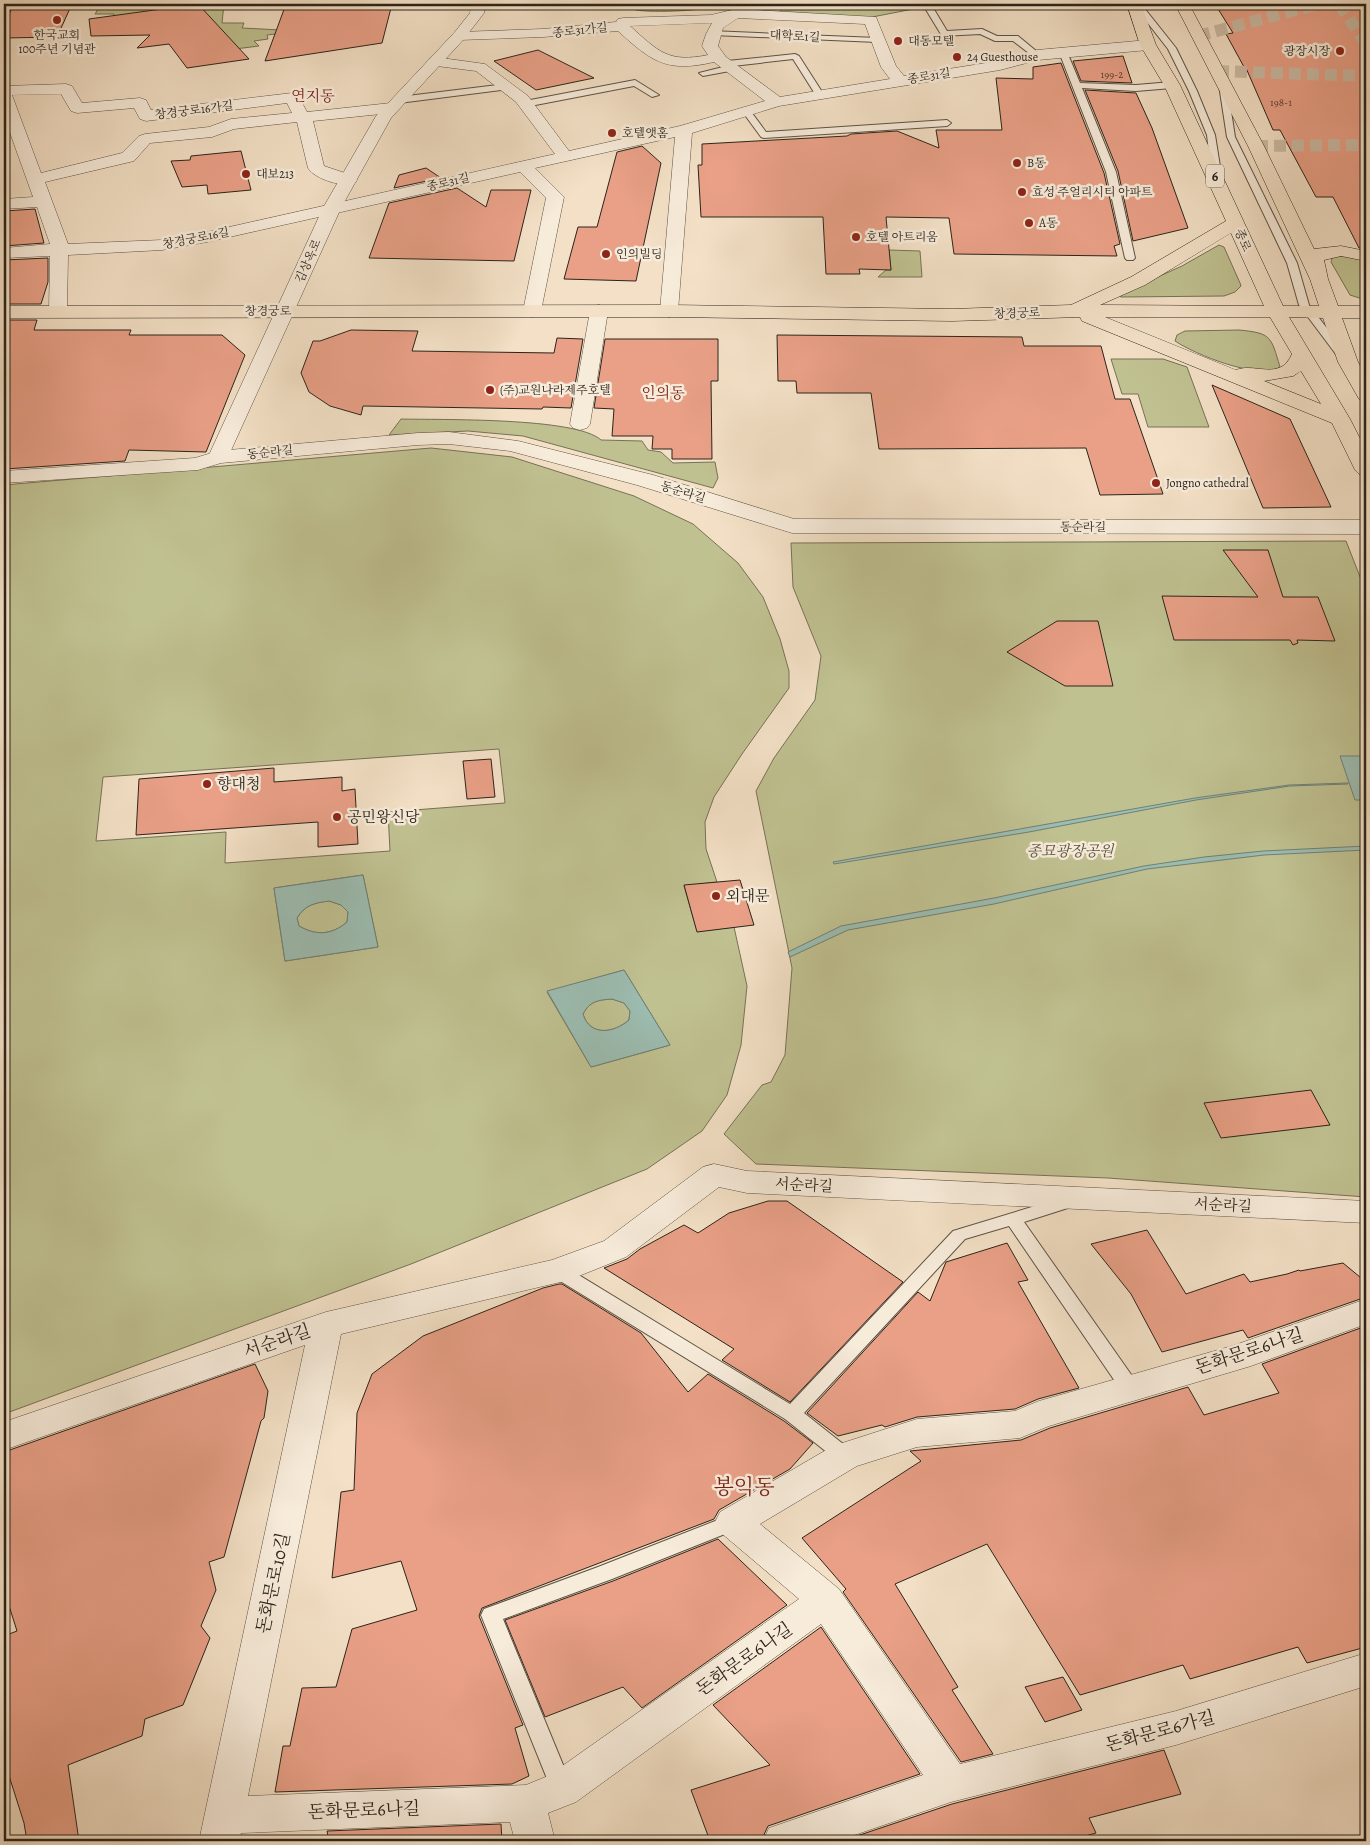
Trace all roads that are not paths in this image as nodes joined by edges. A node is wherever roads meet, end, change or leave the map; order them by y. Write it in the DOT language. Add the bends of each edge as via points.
graph roads {
  1 [pos="478,4"];
  2 [pos="750,4"];
  3 [pos="1136,4"];
  4 [pos="1182,4"];
  5 [pos="929,8"];
  6 [pos="736,13"];
  7 [pos="621,26"];
  8 [pos="713,32"];
  9 [pos="458,36"];
  10 [pos="877,40"];
  11 [pos="1148,45"];
  12 [pos="1063,52"];
  13 [pos="1037,55"];
  14 [pos="434,62"];
  15 [pos="726,63"];
  16 [pos="703,73"];
  17 [pos="900,81"];
  18 [pos="1223,82"];
  19 [pos="1076,85"];
  20 [pos="1172,85"];
  21 [pos="506,87"];
  22 [pos="4,91"];
  23 [pos="820,94"];
  24 [pos="4,95"];
  25 [pos="655,95"];
  26 [pos="777,102"];
  27 [pos="395,104"];
  28 [pos="525,104"];
  29 [pos="746,111"];
  30 [pos="302,117"];
  31 [pos="947,123"];
  32 [pos="684,130"];
  33 [pos="564,155"];
  34 [pos="522,165"];
  35 [pos="36,179"];
  36 [pos="348,180"];
  37 [pos="1217,180"];
  38 [pos="43,201"];
  39 [pos="4,204"];
  40 [pos="332,208"];
  41 [pos="1236,223"];
  42 [pos="59,251"];
  43 [pos="4,253"];
  44 [pos="1366,256"];
  45 [pos="1130,258"];
  46 [pos="1319,279"];
  47 [pos="1366,302"];
  48 [pos="1307,308"];
  49 [pos="1330,308"];
  50 [pos="58,311"];
  51 [pos="286,311"];
  52 [pos="532,311"];
  53 [pos="599,311"];
  54 [pos="669,311"];
  55 [pos="1073,311"];
  56 [pos="1276,311"];
  57 [pos="4,312"];
  58 [pos="1223,312"];
  59 [pos="1366,312"];
  60 [pos="1301,354"];
  61 [pos="1348,362"];
  62 [pos="1366,395"];
  63 [pos="1340,418"];
  64 [pos="580,424"];
  65 [pos="218,457"];
  66 [pos="1366,470"];
  67 [pos="4,477"];
  68 [pos="1366,527"];
  69 [pos="1080,1198"];
  70 [pos="1366,1212"];
  71 [pos="1013,1219"];
  72 [pos="558,1271"];
  73 [pos="1366,1312"];
  74 [pos="326,1325"];
  75 [pos="1130,1388"];
  76 [pos="792,1414"];
  77 [pos="4,1436"];
  78 [pos="845,1456"];
  79 [pos="733,1522"];
  80 [pos="826,1600"];
  81 [pos="1366,1670"];
  82 [pos="951,1784"];
  83 [pos="562,1789"];
  84 [pos="526,1803"];
  85 [pos="222,1828"];
  86 [pos="535,1841"];
  87 [pos="783,1841"];
  1 -- 9 [label="street" via="477,13"];
  2 -- 6 [label="street"];
  3 -- 11 [label="main road, 종로 / 6"];
  3 -- 37 [label="lane" via="1172,48 1193,91 1211,134"];
  4 -- 18 [label="main road"];
  5 -- 13 [label="lane" via="945,34 982,31 995,39 1014,38"];
  6 -- 7 [label="street" via="712,19 623,22"];
  6 -- 8 [label="street" via="717,24"];
  6 -- 10 [label="street, 대학로1길" via="871,20"];
  7 -- 9 [label="street, 종로31가길"];
  7 -- 15 [label="street, 종로31가길" via="670,62"];
  8 -- 10 [label="lane, 대학로1길"];
  8 -- 15 [label="street" via="710,46"];
  9 -- 14 [label="street"];
  10 -- 17 [label="street, 대학로1길"];
  11 -- 12 [label="street, 종로31길"];
  11 -- 20 [label="main road, 종로 / 6"];
  12 -- 13 [label="street, 종로31길"];
  12 -- 19 [label="lane"];
  13 -- 17 [label="street, 종로31길" via="1000,65"];
  14 -- 21 [label="street" via="480,67"];
  14 -- 27 [label="street"];
  15 -- 16 [label="lane"];
  15 -- 23 [label="lane" via="795,56"];
  15 -- 26 [label="street"];
  17 -- 23 [label="street, 종로31길"];
  18 -- 46 [label="main road"];
  18 -- 48 [label="lane" via="1231,137 1292,263"];
  19 -- 20 [label="lane" via="1136,88"];
  19 -- 45 [label="lane" via="1111,172"];
  20 -- 37 [label="main road, 종로 / 6"];
  21 -- 27 [label="lane"];
  21 -- 28 [label="street"];
  22 -- 30 [label="street, 창경궁로16가길" via="66,89 77,108 140,103 146,116 292,98"];
  23 -- 26 [label="street, 종로31길"];
  24 -- 35 [label="street"];
  25 -- 28 [label="lane" via="635,82"];
  26 -- 29 [label="street, 종로31길"];
  27 -- 30 [label="street"];
  27 -- 36 [label="street" via="384,116"];
  28 -- 33 [label="street"];
  29 -- 31 [label="lane" via="764,135"];
  29 -- 32 [label="street, 종로31길"];
  30 -- 35 [label="street, 창경궁로16가길" via="231,124 212,132 145,139 128,158"];
  30 -- 36 [label="street, 창경궁로16가길" via="316,168"];
  32 -- 33 [label="street, 종로31길"];
  32 -- 54 [label="street"];
  33 -- 34 [label="street, 종로31길"];
  34 -- 40 [label="street, 종로31길"];
  34 -- 52 [label="street" via="555,197"];
  35 -- 38 [label="street"];
  36 -- 40 [label="street"];
  37 -- 41 [label="main road, 종로 / 6"];
  38 -- 39 [label="street"];
  38 -- 42 [label="street"];
  40 -- 42 [label="street, 창경궁로16길" via="162,245"];
  40 -- 51 [label="street" via="336,217 333,225 323,247 311,255 315,264 302,294"];
  41 -- 55 [label="main road" via="1138,281"];
  41 -- 56 [label="main road, 종로 / 6"];
  42 -- 43 [label="street"];
  42 -- 50 [label="street"];
  44 -- 46 [label="main road" via="1341,251 1320,253 1315,259"];
  46 -- 49 [label="main road"];
  47 -- 49 [label="main road"];
  48 -- 49 [label="main road, 창경궁로"];
  48 -- 56 [label="main road, 창경궁로"];
  48 -- 61 [label="lane"];
  49 -- 59 [label="main road, 창경궁로"];
  49 -- 61 [label="main road"];
  50 -- 51 [label="main road, 창경궁로"];
  50 -- 57 [label="main road, 창경궁로"];
  51 -- 52 [label="main road, 창경궁로"];
  51 -- 65 [label="street"];
  52 -- 53 [label="main road, 창경궁로"];
  53 -- 54 [label="main road, 창경궁로"];
  53 -- 64 [label="street"];
  54 -- 55 [label="main road, 창경궁로" via="952,315"];
  55 -- 58 [label="main road, 창경궁로"];
  55 -- 63 [label="main road"];
  56 -- 58 [label="main road, 창경궁로"];
  56 -- 60 [label="main road, 종로 / 6"];
  58 -- 60 [label="main road" via="1166,324 1158,330 1159,337 1172,347 1251,375 1290,370 1297,366"];
  60 -- 63 [label="main road, 종로 / 6"];
  61 -- 62 [label="main road"];
  63 -- 66 [label="main road, 종로 / 6"];
  65 -- 67 [label="street, 동순라길" via="198,464"];
  65 -- 68 [label="street, 동순라길" via="418,439 449,438 511,445 645,480 792,526"];
  69 -- 70 [label="street, 서순라길"];
  69 -- 71 [label="lane, 서순라길"];
  69 -- 72 [label="street, 서순라길" via="747,1182 714,1175 615,1249"];
  71 -- 75 [label="lane"];
  71 -- 76 [label="lane, 서순라길" via="959,1235"];
  72 -- 74 [label="street, 서순라길"];
  72 -- 76 [label="lane"];
  73 -- 75 [label="street, 돈화문로6나길" via="1239,1356"];
  74 -- 77 [label="street, 서순라길"];
  74 -- 85 [label="street, 돈화문로10길"];
  75 -- 78 [label="street, 돈화문로6나길" via="1039,1415 1020,1424 917,1433"];
  76 -- 78 [label="lane"];
  78 -- 79 [label="street, 돈화문로6나길"];
  79 -- 80 [label="street"];
  79 -- 83 [label="lane, 돈화문로6나길" via="491,1615"];
  80 -- 82 [label="street"];
  80 -- 83 [label="street, 돈화문로6나길"];
  81 -- 82 [label="street, 돈화문로6가길" via="1176,1728"];
  82 -- 87 [label="street, 돈화문로6가길"];
  83 -- 84 [label="street, 돈화문로6나길"];
  84 -- 85 [label="street, 돈화문로6나길"];
  84 -- 86 [label="street"];
}
